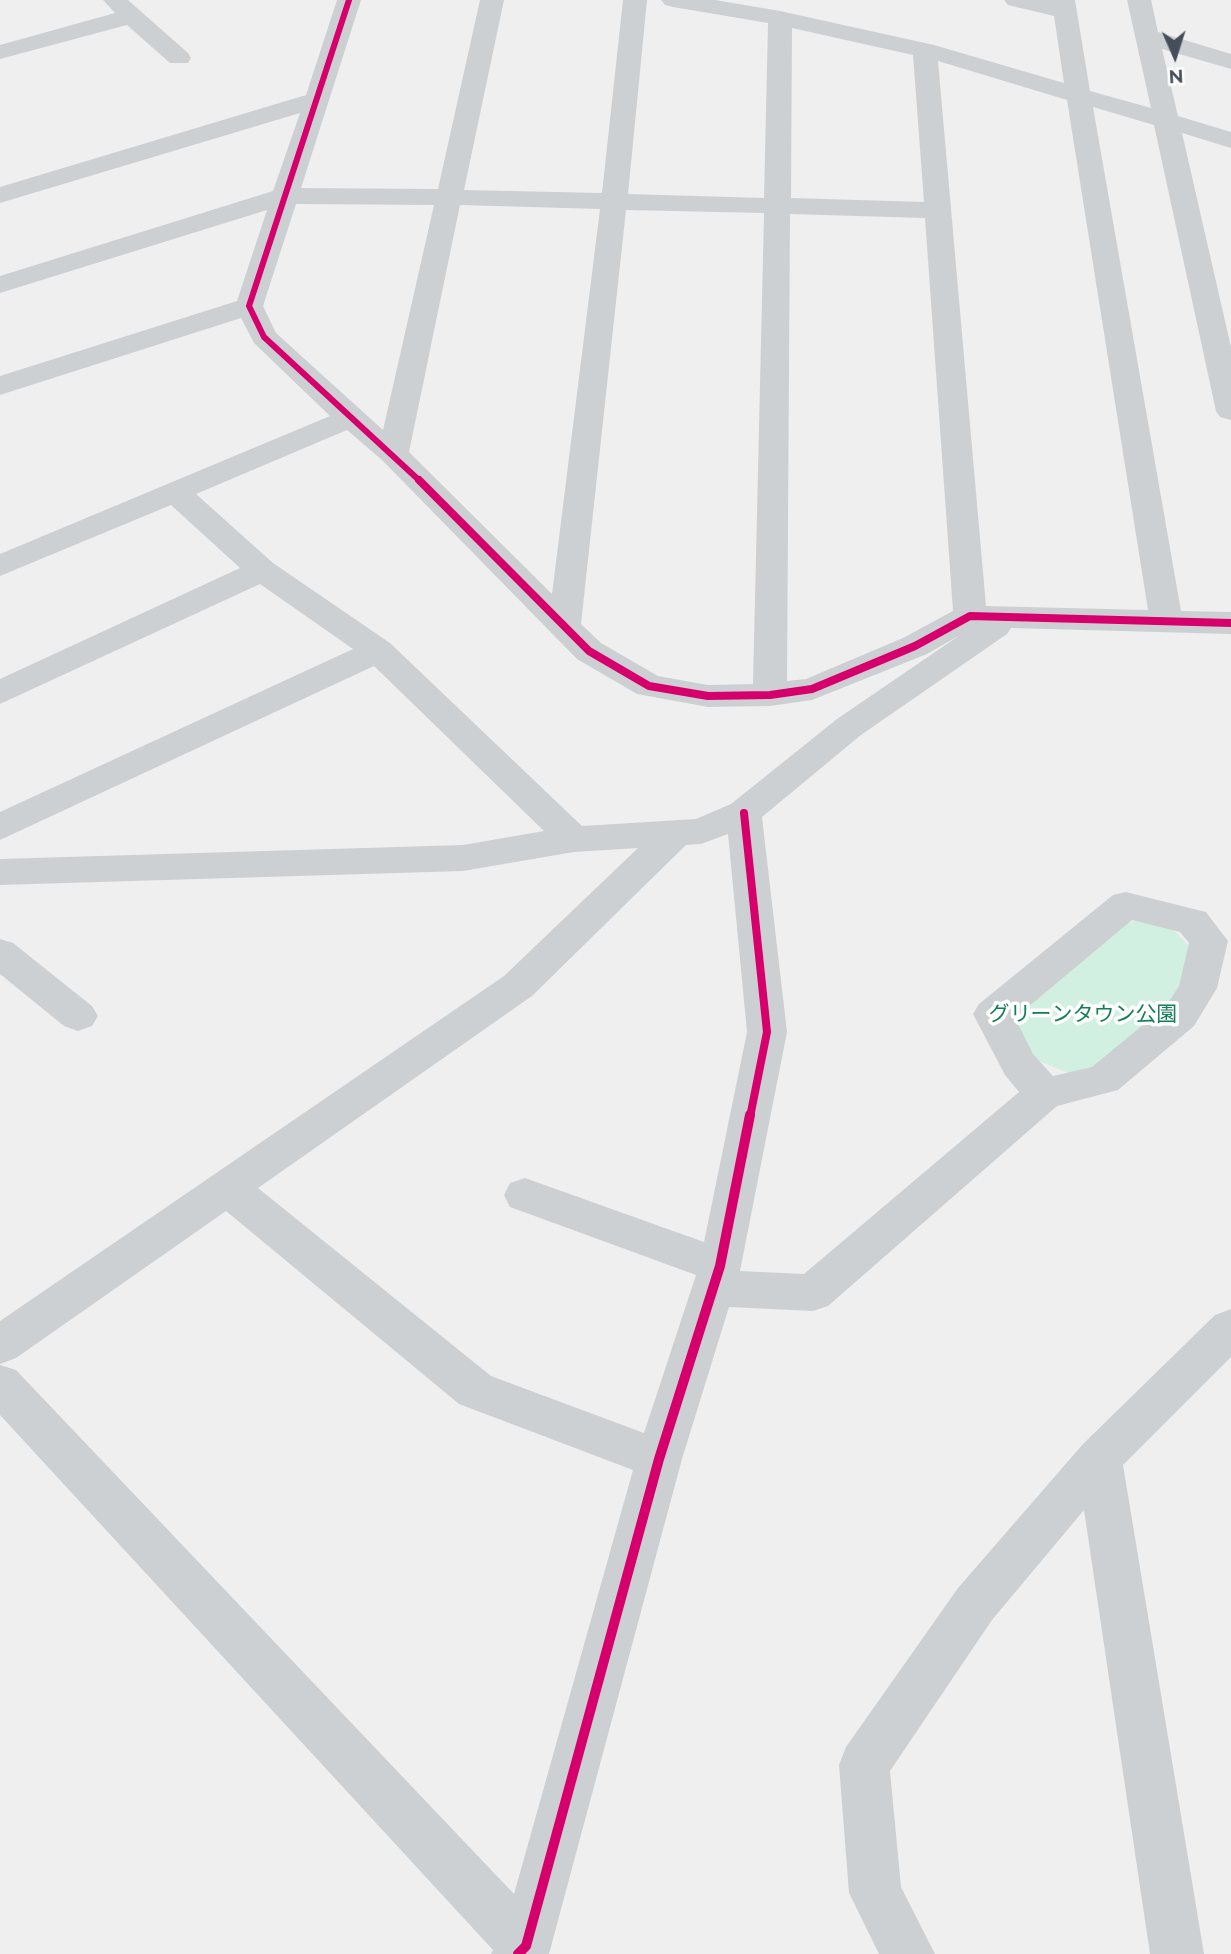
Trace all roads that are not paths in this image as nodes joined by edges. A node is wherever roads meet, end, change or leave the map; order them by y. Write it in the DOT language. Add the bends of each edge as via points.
graph roads {
  1 [pos="349,0"];
  2 [pos="492,0"];
  3 [pos="635,0"];
  4 [pos="673,0"];
  5 [pos="1016,0"];
  6 [pos="1139,0"];
  7 [pos="1064,5"];
  8 [pos="123,8"];
  9 [pos="780,18"];
  10 [pos="1148,37"];
  11 [pos="925,50"];
  12 [pos="0,52"];
  13 [pos="179,58"];
  14 [pos="1231,62"];
  15 [pos="1077,93"];
  16 [pos="314,100"];
  17 [pos="1168,119"];
  18 [pos="1231,140"];
  19 [pos="0,195"];
  20 [pos="286,196"];
  21 [pos="449,197"];
  22 [pos="614,203"];
  23 [pos="777,206"];
  24 [pos="936,210"];
  25 [pos="0,285"];
  26 [pos="249,306"];
  27 [pos="0,386"];
  28 [pos="1231,411"];
  29 [pos="350,418"];
  30 [pos="393,454"];
  31 [pos="174,491"];
  32 [pos="0,566"];
  33 [pos="262,570"];
  34 [pos="970,616"];
  35 [pos="1006,620"];
  36 [pos="1166,621"];
  37 [pos="1231,623"];
  38 [pos="564,627"];
  39 [pos="378,651"];
  40 [pos="0,692"];
  41 [pos="770,695"];
  42 [pos="744,813"];
  43 [pos="0,827"];
  44 [pos="676,832"];
  45 [pos="574,839"];
  46 [pos="0,872"];
  47 [pos="0,953"];
  48 [pos="78,1016"];
  49 [pos="1044,1094"];
  50 [pos="228,1188"];
  51 [pos="525,1195"];
  52 [pos="717,1277"];
  53 [pos="1231,1328"];
  54 [pos="0,1345"];
  55 [pos="0,1384"];
  56 [pos="1099,1458"];
  57 [pos="659,1459"];
  58 [pos="522,1950"];
  59 [pos="908,1954"];
  60 [pos="1177,1954"];
  1 -- 16 [label="street"];
  2 -- 21 [label="street"];
  3 -- 22 [label="street"];
  4 -- 9 [label="street"];
  5 -- 7 [label="street"];
  6 -- 10 [label="street"];
  7 -- 15 [label="street"];
  8 -- 12 [label="street"];
  8 -- 13 [label="street"];
  9 -- 11 [label="street"];
  9 -- 23 [label="street"];
  10 -- 14 [label="street"];
  10 -- 17 [label="street"];
  11 -- 15 [label="street"];
  11 -- 24 [label="street"];
  15 -- 17 [label="street"];
  15 -- 36 [label="street"];
  16 -- 19 [label="street"];
  16 -- 20 [label="street"];
  17 -- 18 [label="street"];
  17 -- 28 [label="street"];
  20 -- 21 [label="street"];
  20 -- 25 [label="street"];
  20 -- 26 [label="street"];
  21 -- 22 [label="street"];
  21 -- 30 [label="street"];
  22 -- 23 [label="street"];
  22 -- 38 [label="street"];
  23 -- 24 [label="street"];
  23 -- 41 [label="street"];
  24 -- 34 [label="street"];
  26 -- 27 [label="street"];
  26 -- 29 [label="street" via="264,337"];
  29 -- 30 [label="street"];
  29 -- 31 [label="street"];
  30 -- 38 [label="street"];
  31 -- 32 [label="street"];
  31 -- 33 [label="street"];
  33 -- 39 [label="street"];
  33 -- 40 [label="street"];
  34 -- 35 [label="street"];
  34 -- 41 [label="street" via="915,646 812,689"];
  35 -- 36 [label="street"];
  35 -- 42 [label="street" via="849,727"];
  36 -- 37 [label="street"];
  38 -- 41 [label="street" via="589,651 649,686 708,696"];
  39 -- 43 [label="street"];
  39 -- 45 [label="street"];
  42 -- 44 [label="street" via="701,831"];
  42 -- 52 [label="street" via="767,1032"];
  44 -- 45 [label="street"];
  44 -- 50 [label="street" via="518,986"];
  45 -- 46 [label="street" via="463,858"];
  47 -- 48 [label="street"];
  49 -- 49 [label="street" via="1019,1064 993,1014 1126,905 1193,922 1209,941 1198,988 1180,1016 1104,1079"];
  49 -- 52 [label="street" via="813,1293"];
  50 -- 54 [label="street"];
  50 -- 57 [label="street" via="475,1390"];
  51 -- 52 [label="street"];
  52 -- 57 [label="street"];
  53 -- 56 [label="street"];
  55 -- 58 [label="street"];
  56 -- 59 [label="street" via="975,1604 864,1765 875,1893"];
  56 -- 60 [label="street"];
  57 -- 58 [label="street"];
}
